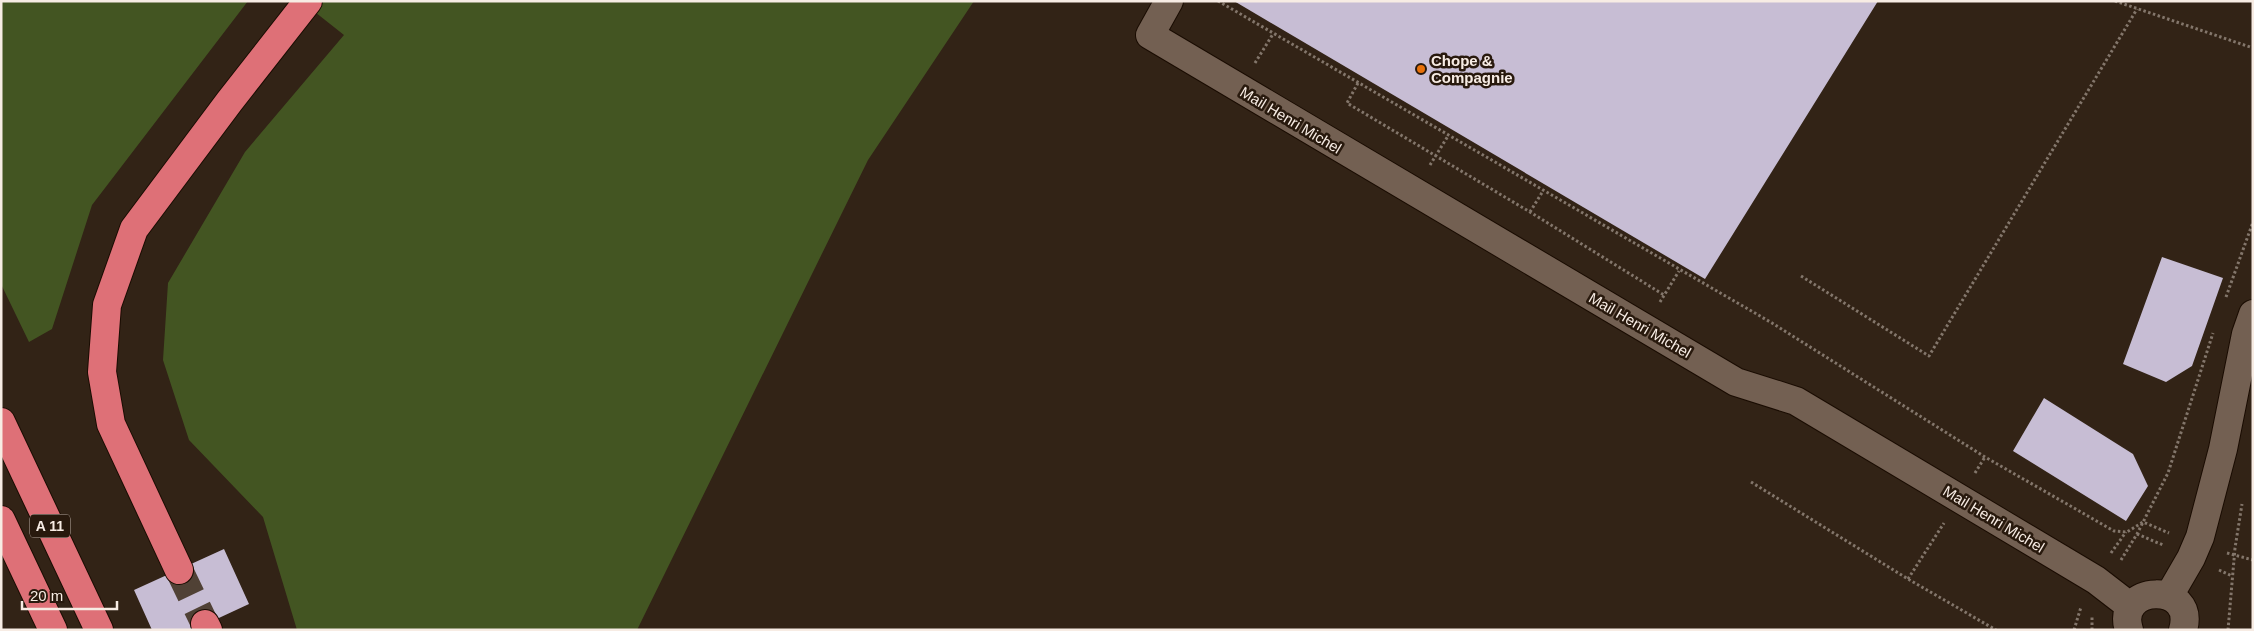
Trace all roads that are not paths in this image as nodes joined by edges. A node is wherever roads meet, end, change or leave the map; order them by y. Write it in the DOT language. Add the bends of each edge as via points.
graph roads {
  1 [pos="308,1"];
  2 [pos="1169,1"];
  3 [pos="2253,314"];
  4 [pos="1,422"];
  5 [pos="1,520"];
  6 [pos="180,570"];
  7 [pos="2169,596"];
  8 [pos="2130,618"];
  9 [pos="53,630"];
  10 [pos="99,630"];
  11 [pos="2183,630"];
  1 -- 6 [label="highway" via="134,229 107,305 102,372 110,424"];
  2 -- 8 [label="street, Mail Henri Michel" via="1150,36 1736,382 1796,401 2105,585"];
  3 -- 7 [label="street" via="2200,536"];
  4 -- 10 [label="highway, A 11"];
  5 -- 9 [label="highway, A 11"];
  7 -- 8 [label="street" via="2161,593 2144,596"];
  7 -- 11 [label="street" via="2181,608"];
}
